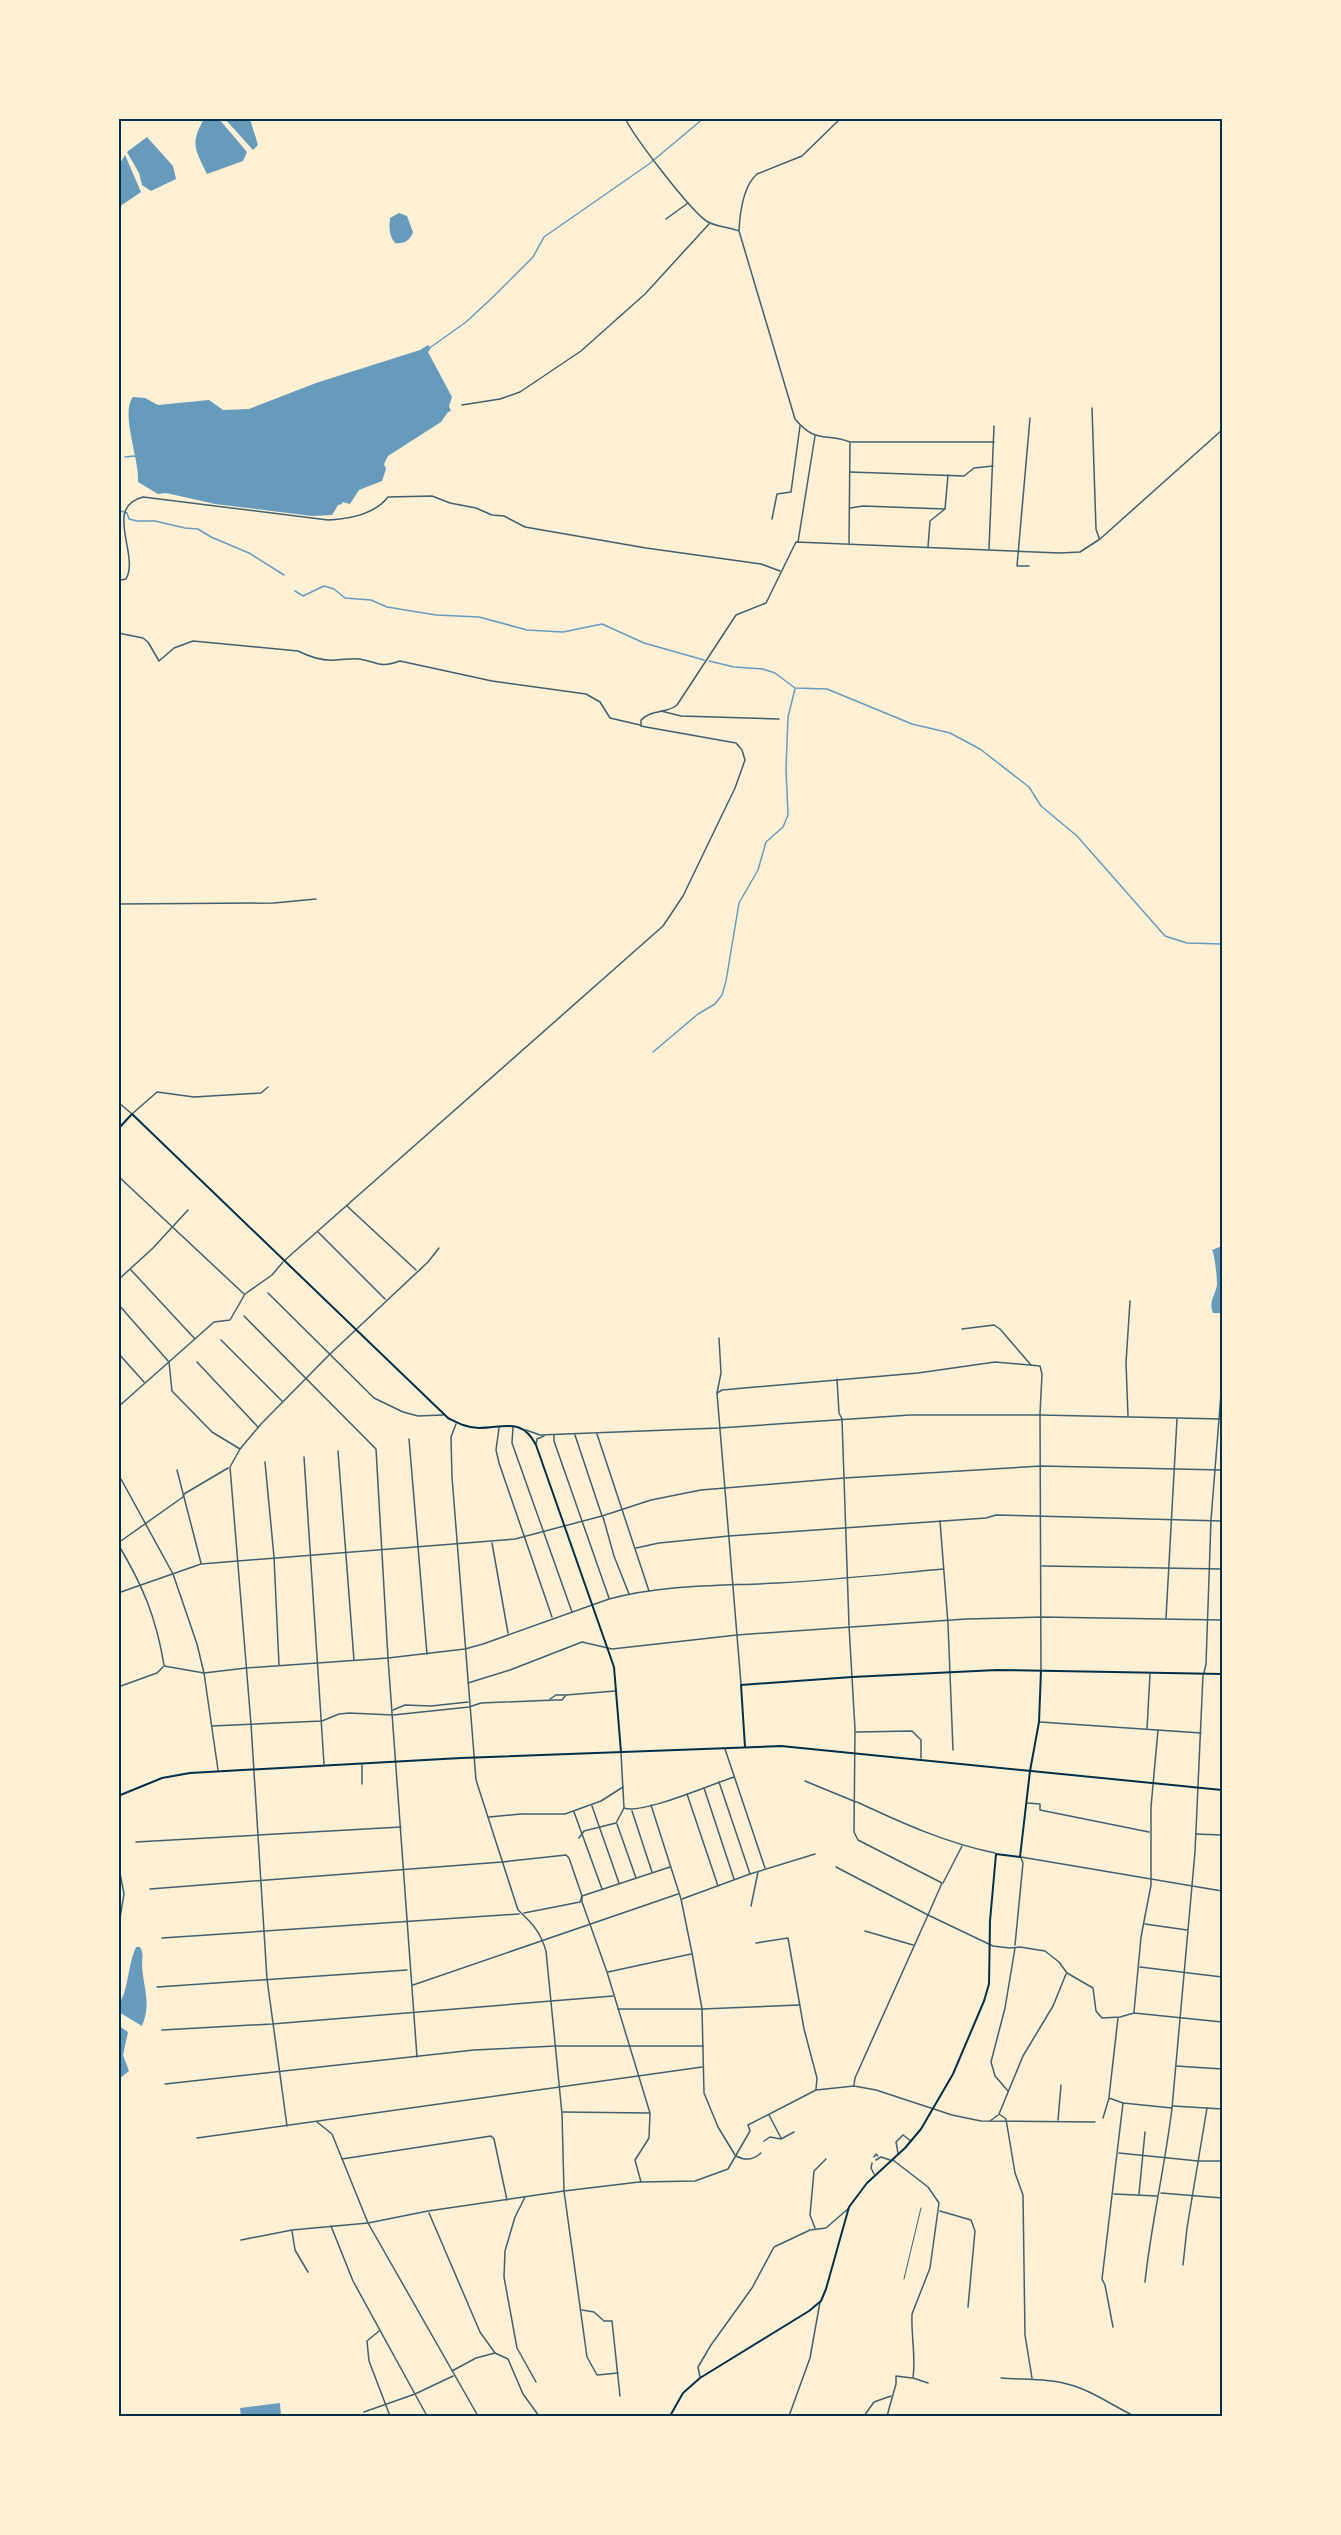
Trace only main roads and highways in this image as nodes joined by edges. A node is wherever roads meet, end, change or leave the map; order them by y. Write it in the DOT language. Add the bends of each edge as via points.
graph roads {
  1 [pos="118,1129"];
  2 [pos="1041,1671"];
  3 [pos="1222,1674"];
  4 [pos="745,1747"];
  5 [pos="621,1752"];
  6 [pos="1030,1771"];
  7 [pos="1222,1790"];
  8 [pos="118,1796"];
  9 [pos="670,2416"];
  1 -- 5 [label="main road" via="132,1114 444,1415 478,1428 513,1426 526,1430 536,1445 614,1667"];
  2 -- 3 [label="main road"];
  2 -- 4 [label="main road" via="950,1671 741,1685"];
  2 -- 6 [label="main road" via="1039,1722"];
  4 -- 5 [label="main road"];
  4 -- 6 [label="main road" via="781,1746"];
  5 -- 8 [label="main road" via="172,1775"];
  6 -- 7 [label="main road"];
  6 -- 9 [label="main road" via="1020,1857 996,1854 988,1992 934,2109 911,2141 849,2207 821,2301 700,2378 683,2393"];
}
